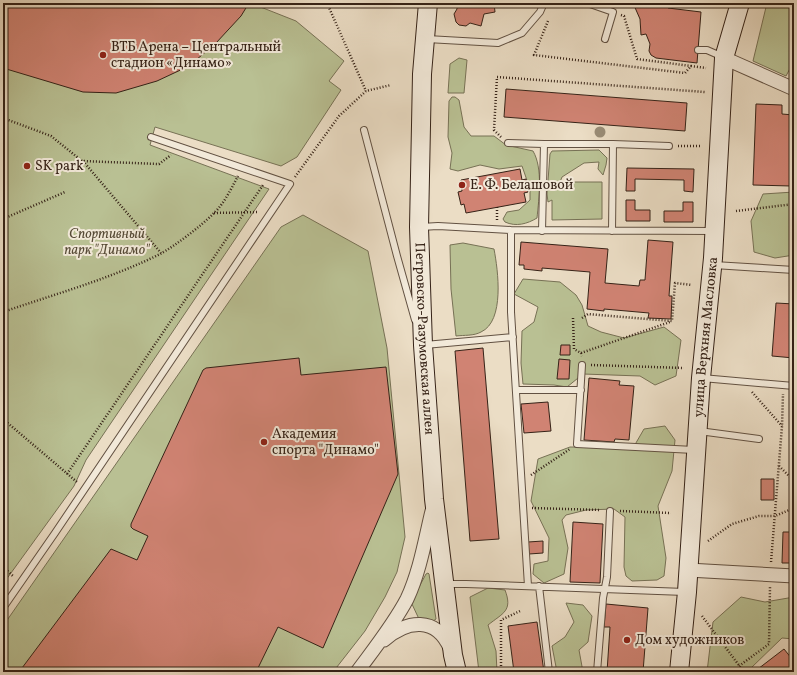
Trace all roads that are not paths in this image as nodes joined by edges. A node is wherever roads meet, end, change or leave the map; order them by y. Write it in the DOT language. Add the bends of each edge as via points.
graph roads {
  1 [pos="428,3"];
  2 [pos="544,3"];
  3 [pos="587,3"];
  4 [pos="737,5"];
  5 [pos="424,39"];
  6 [pos="605,39"];
  7 [pos="698,50"];
  8 [pos="724,58"];
  9 [pos="794,89"];
  10 [pos="364,130"];
  11 [pos="152,137"];
  12 [pos="508,143"];
  13 [pos="544,144"];
  14 [pos="613,144"];
  15 [pos="669,146"];
  16 [pos="419,227"];
  17 [pos="511,230"];
  18 [pos="542,231"];
  19 [pos="612,231"];
  20 [pos="715,231"];
  21 [pos="713,265"];
  22 [pos="794,270"];
  23 [pos="513,337"];
  24 [pos="423,346"];
  25 [pos="582,365"];
  26 [pos="701,378"];
  27 [pos="794,386"];
  28 [pos="516,390"];
  29 [pos="581,390"];
  30 [pos="698,431"];
  31 [pos="759,439"];
  32 [pos="696,450"];
  33 [pos="434,499"];
  34 [pos="610,511"];
  35 [pos="688,570"];
  36 [pos="794,576"];
  37 [pos="445,584"];
  38 [pos="528,586"];
  39 [pos="539,586"];
  40 [pos="605,589"];
  41 [pos="687,592"];
  42 [pos="3,608"];
  43 [pos="374,649"];
  44 [pos="455,663"];
  45 [pos="357,672"];
  46 [pos="549,672"];
  47 [pos="597,672"];
  48 [pos="679,672"];
  1 -- 5 [label="street, Петровско-Разумовская аллея"];
  2 -- 5 [label="lane" via="540,12 522,33 498,43"];
  3 -- 6 [label="lane" via="612,12"];
  4 -- 8 [label="street, улица Верхняя Масловка"];
  5 -- 16 [label="street, Петровско-Разумовская аллея"];
  7 -- 8 [label="lane" via="707,50"];
  8 -- 9 [label="street"];
  8 -- 20 [label="street, улица Верхняя Масловка"];
  10 -- 24 [label="lane"];
  11 -- 42 [label="lane" via="290,184"];
  12 -- 13 [label="lane"];
  13 -- 14 [label="lane"];
  13 -- 18 [label="lane"];
  14 -- 15 [label="lane"];
  14 -- 19 [label="lane"];
  16 -- 17 [label="lane"];
  16 -- 24 [label="street, Петровско-Разумовская аллея"];
  17 -- 18 [label="lane"];
  17 -- 23 [label="lane"];
  18 -- 19 [label="lane"];
  19 -- 20 [label="lane"];
  20 -- 21 [label="street, улица Верхняя Масловка"];
  21 -- 22 [label="lane"];
  21 -- 26 [label="street, улица Верхняя Масловка"];
  23 -- 24 [label="lane"];
  23 -- 28 [label="lane"];
  24 -- 33 [label="street, Петровско-Разумовская аллея"];
  25 -- 29 [label="lane"];
  26 -- 27 [label="lane"];
  26 -- 30 [label="street, улица Верхняя Масловка"];
  28 -- 29 [label="lane"];
  28 -- 38 [label="lane"];
  29 -- 32 [label="lane" via="577,444"];
  30 -- 31 [label="lane"];
  30 -- 32 [label="street, улица Верхняя Масловка"];
  32 -- 35 [label="street, улица Верхняя Масловка"];
  33 -- 37 [label="street, Петровско-Разумовская аллея"];
  33 -- 43 [label="street" via="423,552 413,584 401,609"];
  34 -- 40 [label="lane"];
  35 -- 36 [label="street"];
  35 -- 41 [label="street, улица Верхняя Масловка"];
  37 -- 38 [label="lane"];
  37 -- 44 [label="street, Петровско-Разумовская аллея"];
  38 -- 39 [label="lane"];
  39 -- 40 [label="lane"];
  39 -- 46 [label="lane"];
  40 -- 41 [label="lane"];
  40 -- 47 [label="lane"];
  41 -- 48 [label="street, улица Верхняя Масловка"];
  43 -- 44 [label="street" via="394,632 409,625 426,626 442,635 448,643"];
  43 -- 45 [label="street"];
}
